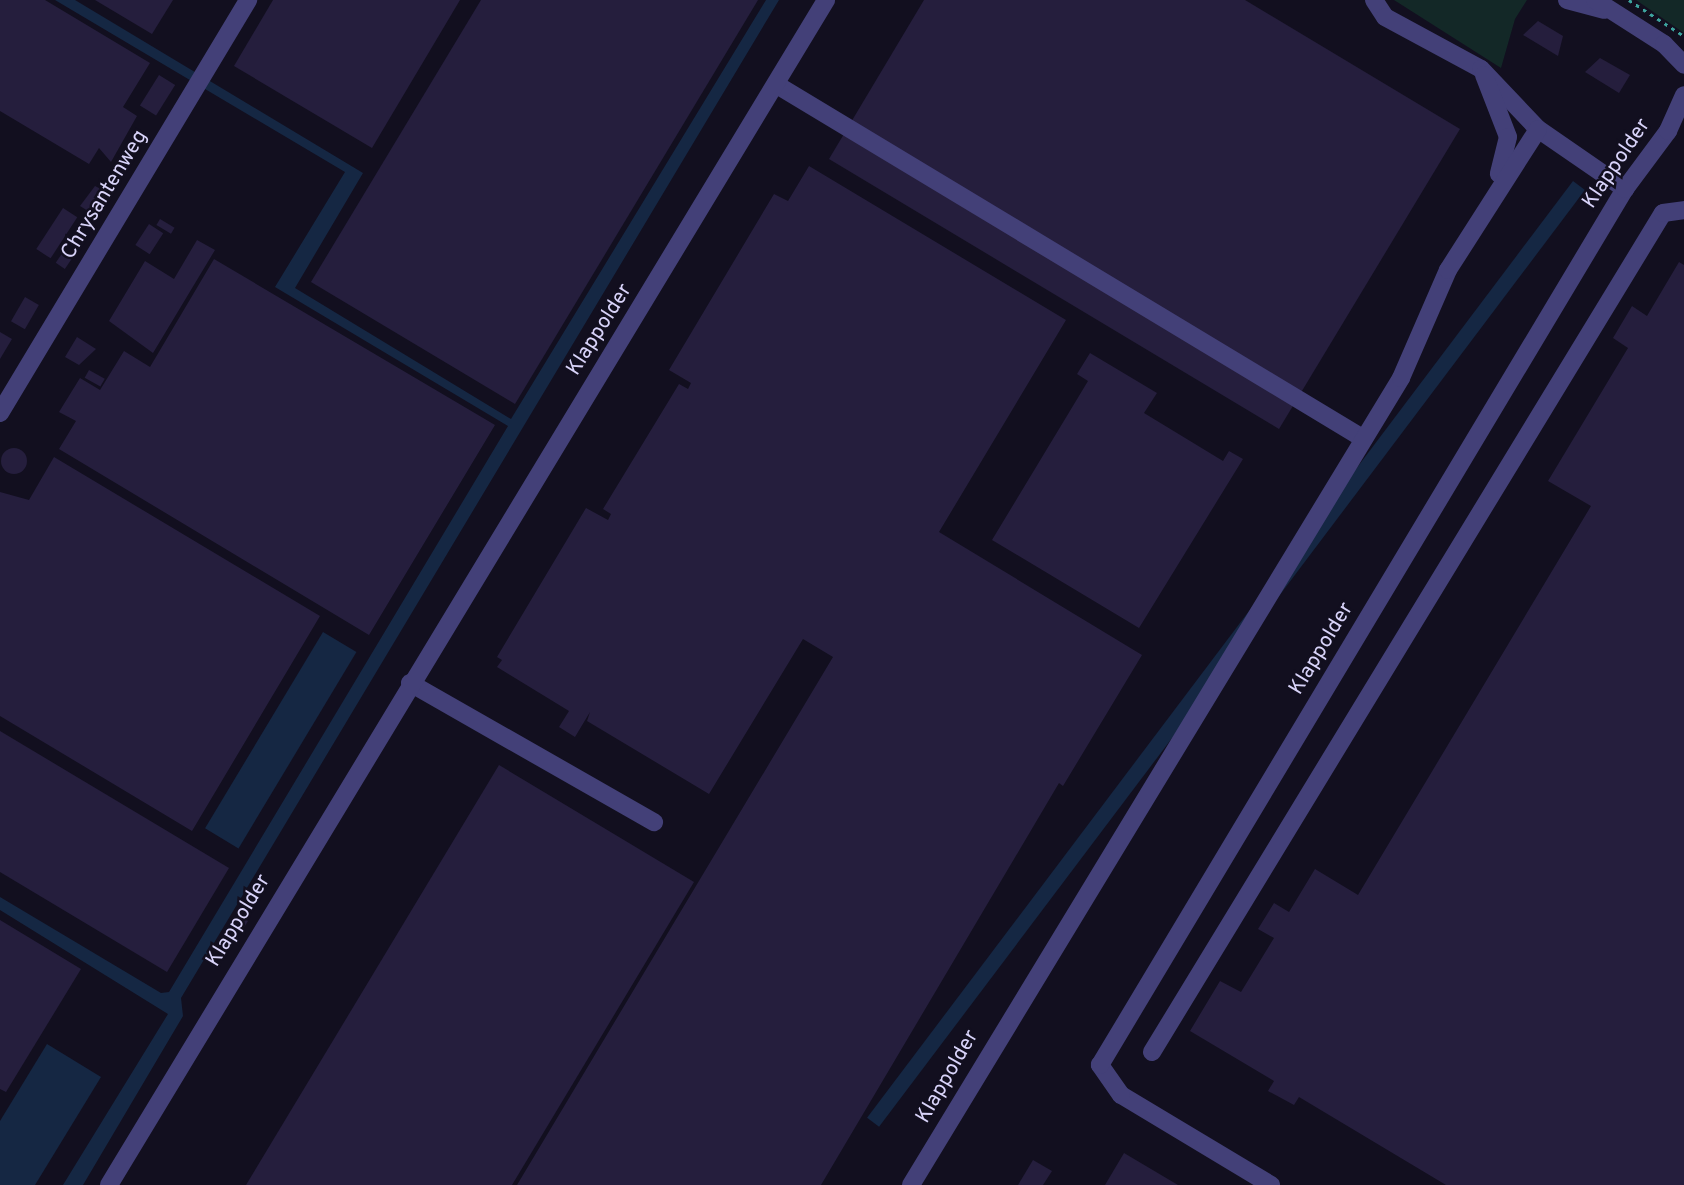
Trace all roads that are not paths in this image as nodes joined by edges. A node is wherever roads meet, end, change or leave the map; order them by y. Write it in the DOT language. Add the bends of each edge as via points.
graph roads {
  1 [pos="248,0"];
  2 [pos="826,0"];
  3 [pos="1374,0"];
  4 [pos="1567,0"];
  5 [pos="1601,5"];
  6 [pos="1684,65"];
  7 [pos="1480,69"];
  8 [pos="777,85"];
  9 [pos="1684,95"];
  10 [pos="1538,129"];
  11 [pos="1625,188"];
  12 [pos="1491,196"];
  13 [pos="1684,210"];
  14 [pos="0,413"];
  15 [pos="1364,439"];
  16 [pos="410,683"];
  17 [pos="654,822"];
  18 [pos="1152,1052"];
  19 [pos="1255,1180"];
  20 [pos="109,1185"];
  21 [pos="911,1185"];
  22 [pos="1270,1185"];
  1 -- 14 [label="street, Chrysantenweg"];
  2 -- 8 [label="street, Klappolder"];
  3 -- 7 [label="street" via="1385,17"];
  4 -- 5 [label="street"];
  5 -- 6 [label="street" via="1664,44"];
  7 -- 10 [label="street"];
  7 -- 12 [label="street, Klappolder" via="1508,137"];
  8 -- 15 [label="street"];
  8 -- 16 [label="street, Klappolder"];
  9 -- 11 [label="street, Klappolder" via="1668,131"];
  10 -- 11 [label="street"];
  10 -- 12 [label="street, Klappolder"];
  11 -- 19 [label="street, Klappolder" via="1100,1065 1121,1095"];
  12 -- 15 [label="street, Klappolder" via="1448,270 1401,378"];
  13 -- 18 [label="street" via="1663,213"];
  15 -- 21 [label="street, Klappolder"];
  16 -- 17 [label="street"];
  16 -- 20 [label="street, Klappolder"];
  19 -- 22 [label="street, Klappolder"];
}
